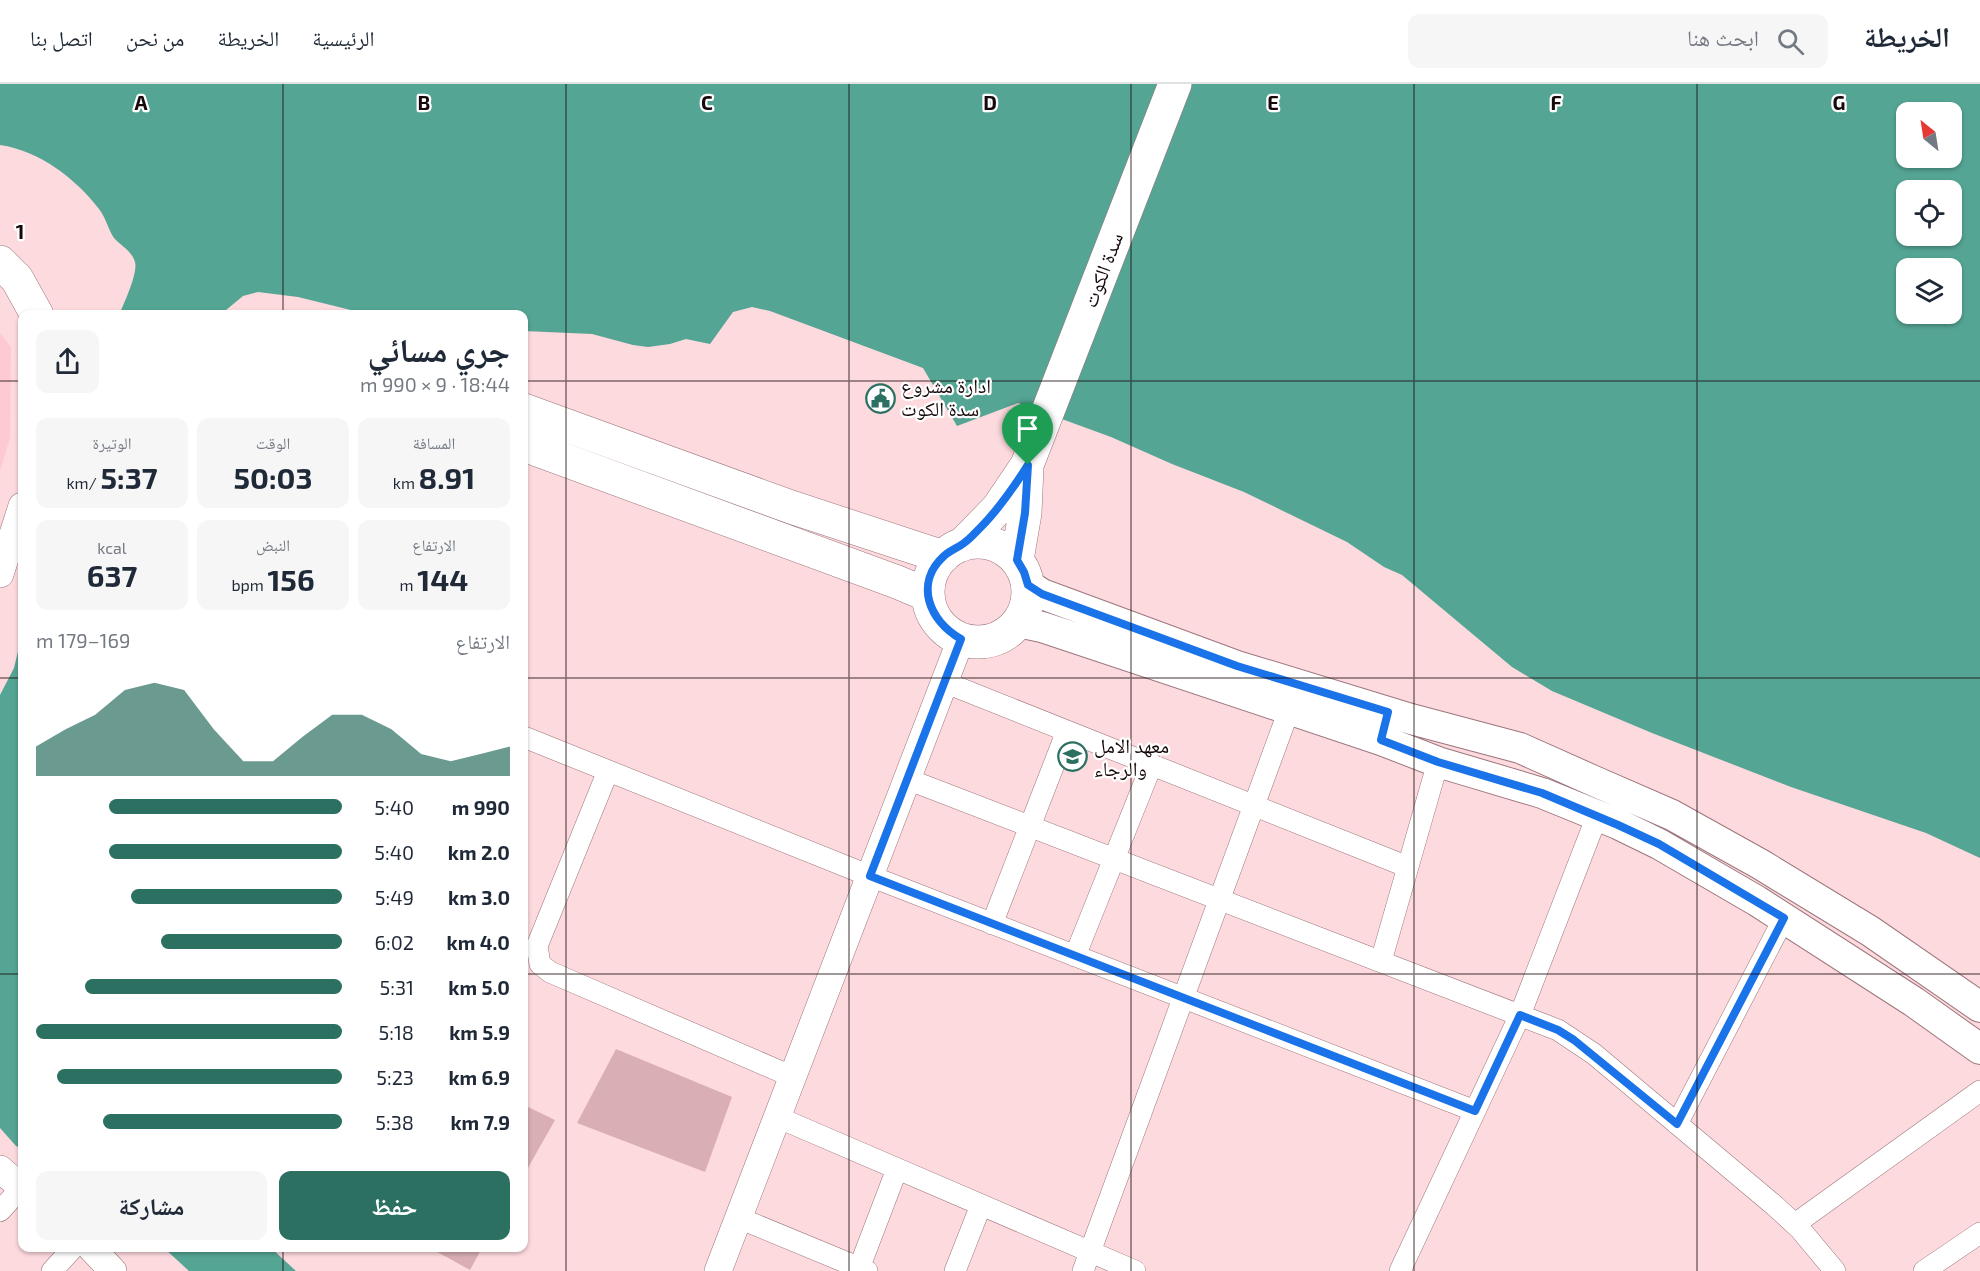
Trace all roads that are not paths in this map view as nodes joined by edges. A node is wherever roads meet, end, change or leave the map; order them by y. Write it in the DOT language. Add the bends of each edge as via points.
graph roads {
  1 [pos="1175,84"];
  2 [pos="0,262"];
  3 [pos="34,310"];
  4 [pos="528,411"];
  5 [pos="528,446"];
  6 [pos="1029,461"];
  7 [pos="18,518"];
  8 [pos="952,551"];
  9 [pos="1022,573"];
  10 [pos="0,574"];
  11 [pos="928,595"];
  12 [pos="1018,622"];
  13 [pos="961,639"];
  14 [pos="944,682"];
  15 [pos="1289,710"];
  16 [pos="1388,712"];
  17 [pos="1067,730"];
  18 [pos="528,739"];
  19 [pos="1381,740"];
  20 [pos="1438,762"];
  21 [pos="1152,764"];
  22 [pos="608,771"];
  23 [pos="907,779"];
  24 [pos="1254,805"];
  25 [pos="1597,816"];
  26 [pos="1029,825"];
  27 [pos="1114,858"];
  28 [pos="1408,867"];
  29 [pos="870,876"];
  30 [pos="1220,898"];
  31 [pos="1784,918"];
  32 [pos="992,924"];
  33 [pos="1075,956"];
  34 [pos="1381,961"];
  35 [pos="1184,998"];
  36 [pos="1980,1007"];
  37 [pos="1520,1015"];
  38 [pos="1980,1049"];
  39 [pos="793,1077"];
  40 [pos="1980,1090"];
  41 [pos="1475,1111"];
  42 [pos="777,1117"];
  43 [pos="1677,1124"];
  44 [pos="0,1169"];
  45 [pos="897,1169"];
  46 [pos="18,1185"];
  47 [pos="18,1192"];
  48 [pos="981,1205"];
  49 [pos="0,1211"];
  50 [pos="739,1218"];
  51 [pos="1795,1224"];
  52 [pos="1980,1233"];
  53 [pos="70,1252"];
  54 [pos="95,1252"];
  55 [pos="1086,1262"];
  56 [pos="861,1270"];
  57 [pos="52,1271"];
  58 [pos="113,1271"];
  59 [pos="718,1271"];
  60 [pos="955,1271"];
  61 [pos="1136,1271"];
  62 [pos="1400,1271"];
  63 [pos="1835,1271"];
  64 [pos="1924,1271"];
  1 -- 6 [label="main road, سدة الكوت"];
  2 -- 3 [label="main road" via="17,279"];
  4 -- 8 [label="main road" via="791,507"];
  5 -- 11 [label="main road"];
  6 -- 8 [label="main road" via="998,508"];
  6 -- 9 [label="main road"];
  7 -- 10 [label="street"];
  8 -- 9 [label="main road" via="977,542 992,544 1006,550"];
  8 -- 11 [label="main road" via="934,568"];
  9 -- 12 [label="main road" via="1028,598"];
  9 -- 16 [label="main road" via="1042,594 1237,666"];
  11 -- 13 [label="main road" via="938,622"];
  12 -- 13 [label="main road" via="992,640"];
  12 -- 15 [label="main road"];
  13 -- 14 [label="street"];
  14 -- 17 [label="street"];
  14 -- 23 [label="street"];
  15 -- 19 [label="main road"];
  15 -- 24 [label="street"];
  16 -- 19 [label="main road"];
  16 -- 36 [label="main road" via="1520,748 1672,815 1870,931"];
  17 -- 21 [label="street"];
  17 -- 26 [label="street"];
  18 -- 22 [label="street"];
  19 -- 20 [label="main road"];
  20 -- 25 [label="main road" via="1542,793"];
  20 -- 28 [label="street"];
  21 -- 24 [label="street"];
  21 -- 27 [label="street"];
  22 -- 29 [label="street"];
  22 -- 39 [label="street" via="537,946 540,963 550,972"];
  23 -- 26 [label="street"];
  23 -- 29 [label="street"];
  24 -- 28 [label="street"];
  24 -- 30 [label="street"];
  25 -- 31 [label="main road" via="1659,844"];
  25 -- 37 [label="street"];
  26 -- 27 [label="street"];
  26 -- 32 [label="street"];
  27 -- 30 [label="street"];
  27 -- 33 [label="street"];
  28 -- 34 [label="street"];
  29 -- 32 [label="street"];
  29 -- 39 [label="street"];
  30 -- 34 [label="street"];
  30 -- 35 [label="street"];
  31 -- 38 [label="main road"];
  31 -- 43 [label="street"];
  32 -- 33 [label="street"];
  33 -- 35 [label="street"];
  34 -- 37 [label="street"];
  35 -- 41 [label="street"];
  35 -- 55 [label="street"];
  37 -- 41 [label="street"];
  37 -- 43 [label="street" via="1574,1040"];
  39 -- 42 [label="street"];
  40 -- 51 [label="street"];
  41 -- 62 [label="street"];
  42 -- 45 [label="street"];
  42 -- 50 [label="street"];
  43 -- 51 [label="street"];
  44 -- 46 [label="street"];
  45 -- 48 [label="street"];
  45 -- 56 [label="street"];
  47 -- 49 [label="street"];
  48 -- 55 [label="street"];
  48 -- 60 [label="street"];
  50 -- 56 [label="street"];
  50 -- 59 [label="street"];
  51 -- 63 [label="street"];
  52 -- 64 [label="street"];
  53 -- 57 [label="street"];
  54 -- 58 [label="street"];
  55 -- 61 [label="street"];
}
